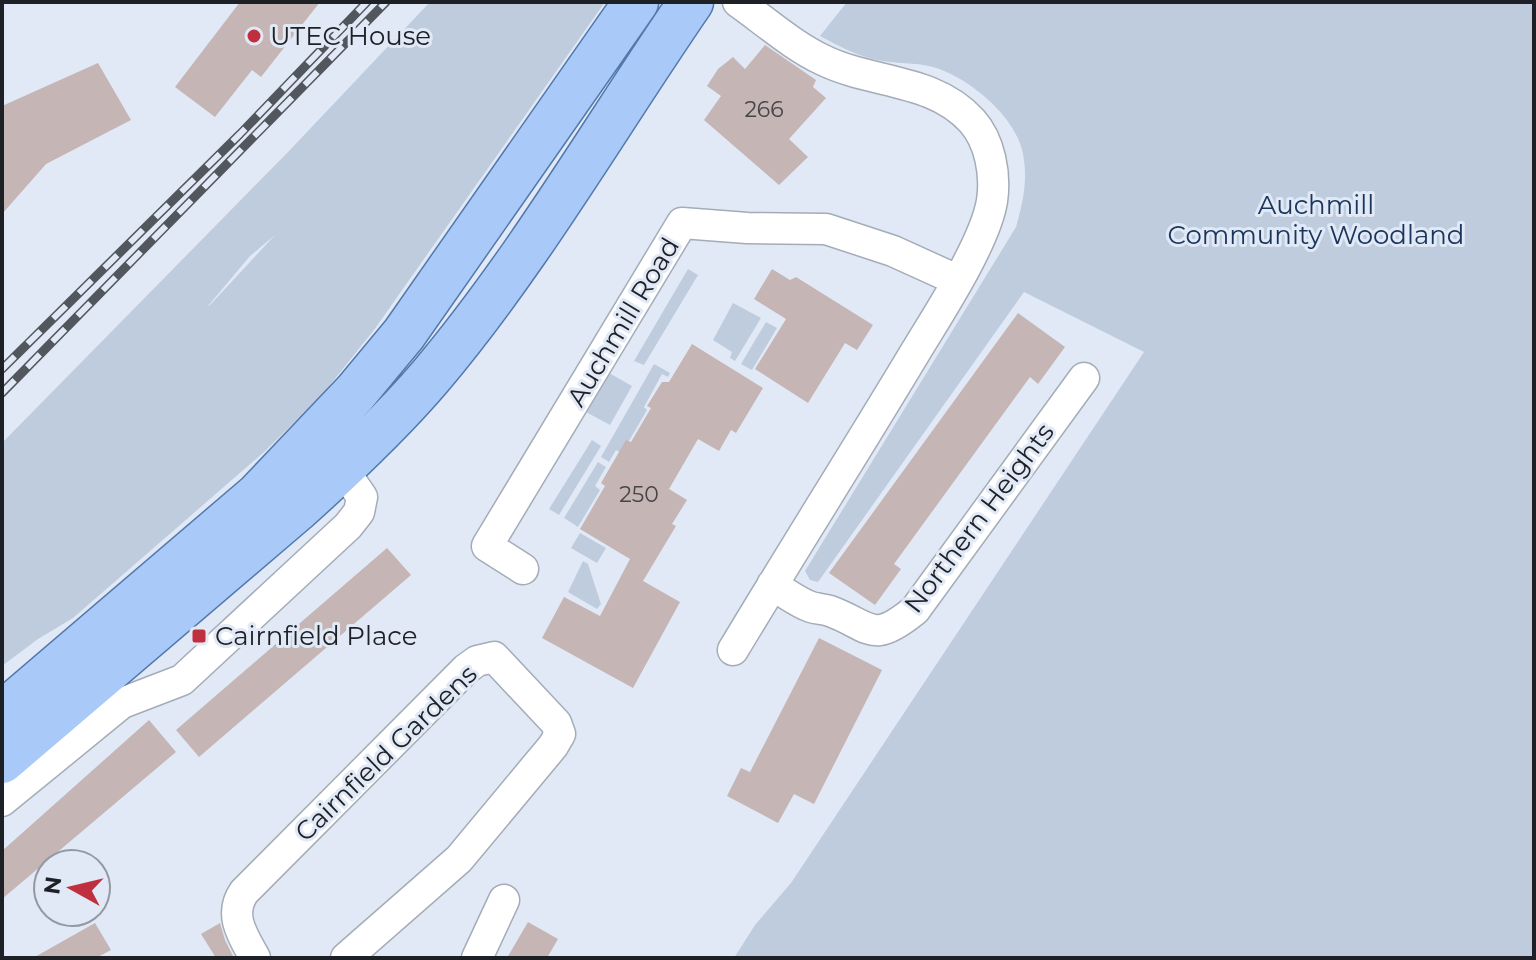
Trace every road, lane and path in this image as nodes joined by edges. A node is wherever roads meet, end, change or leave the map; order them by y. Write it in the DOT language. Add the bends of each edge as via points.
graph roads {
  1 [pos="636,2"];
  2 [pos="691,2"];
  3 [pos="738,2"];
  4 [pos="957,280"];
  5 [pos="1084,378"];
  6 [pos="330,452"];
  7 [pos="523,569"];
  8 [pos="772,585"];
  9 [pos="733,650"];
  10 [pos="2,714"];
  11 [pos="2,761"];
  12 [pos="2,801"];
  13 [pos="504,900"];
  14 [pos="255,958"];
  15 [pos="346,958"];
  16 [pos="477,958"];
  1 -- 6 [label="main road" via="404,334"];
  2 -- 6 [label="main road" via="482,310 429,378"];
  3 -- 4 [label="street" via="820,59 933,93 973,122 988,147 992,201"];
  4 -- 7 [label="street, Auchmill Road" via="826,229 682,223 487,546"];
  4 -- 8 [label="street"];
  5 -- 8 [label="street, Northern Heights" via="915,610 900,622 867,630"];
  6 -- 10 [label="main road" via="219,529"];
  6 -- 11 [label="main road" via="227,571"];
  6 -- 12 [label="street" via="362,497 359,512 341,533 182,680 122,703"];
  8 -- 9 [label="street"];
  13 -- 16 [label="street"];
  14 -- 15 [label="street, Cairnfield Gardens" via="237,915 244,892 466,669 494,657 556,723 560,734 459,859"];
}
